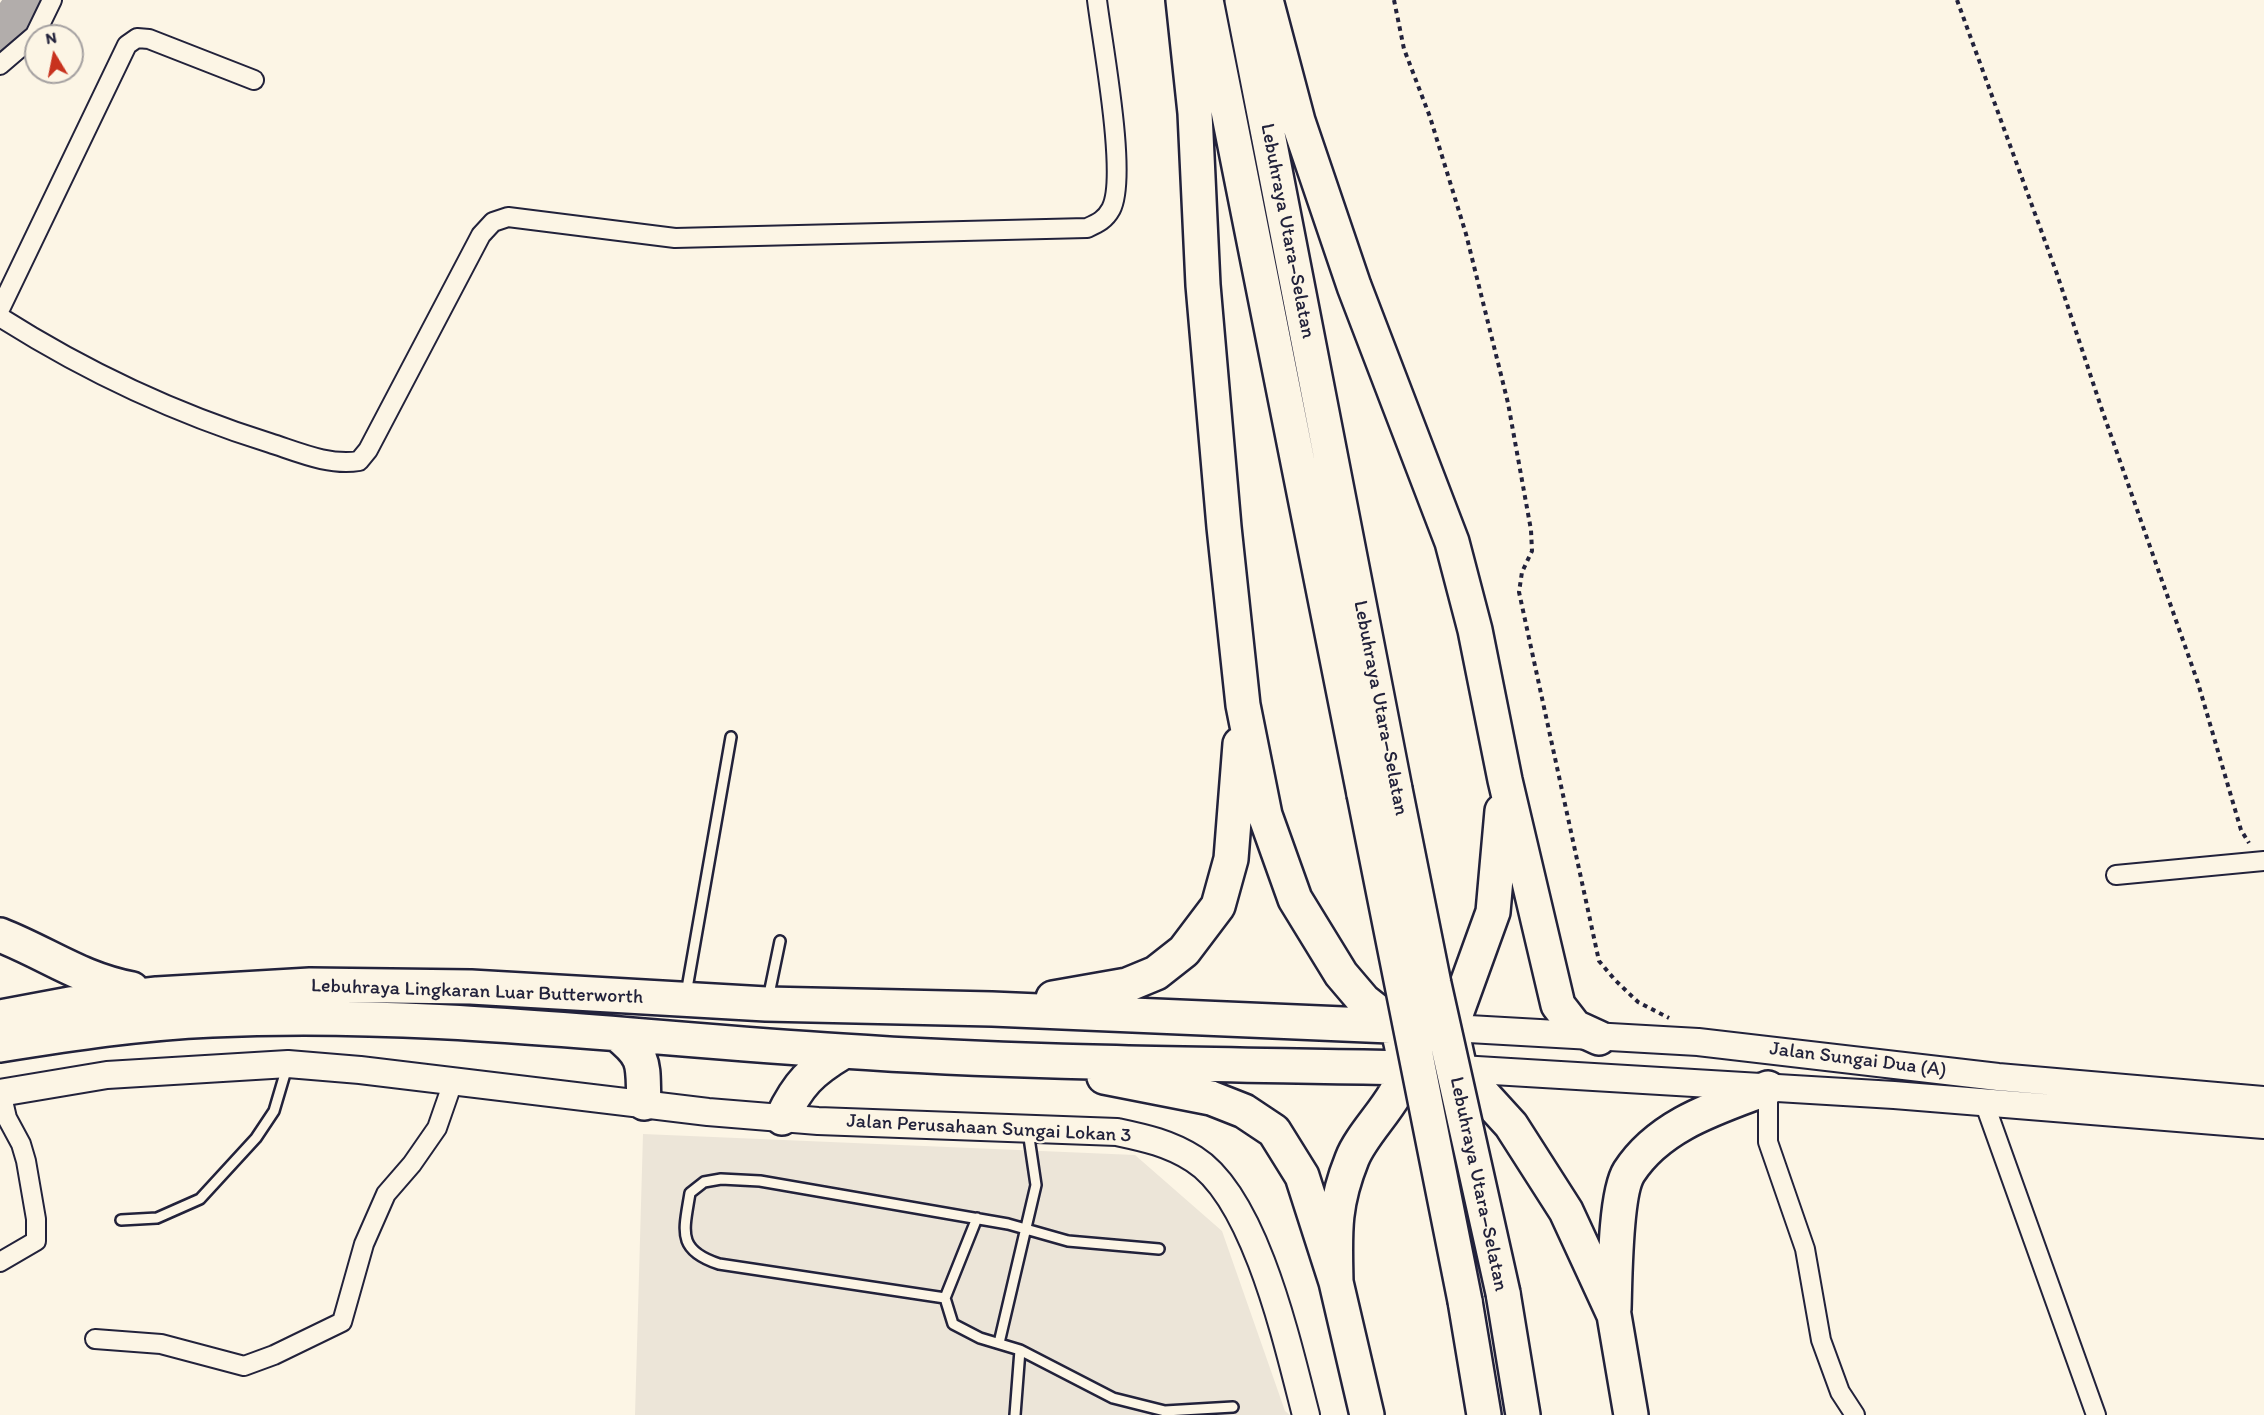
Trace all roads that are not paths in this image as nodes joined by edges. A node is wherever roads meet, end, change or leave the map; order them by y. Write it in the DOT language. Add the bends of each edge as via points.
graph roads {
  1 [pos="52,0"];
  2 [pos="1097,0"];
  3 [pos="1183,0"];
  4 [pos="1206,0"];
  5 [pos="1242,0"];
  6 [pos="1266,0"];
  7 [pos="0,65"];
  8 [pos="254,80"];
  9 [pos="0,309"];
  10 [pos="0,317"];
  11 [pos="1243,705"];
  12 [pos="731,737"];
  13 [pos="1505,780"];
  14 [pos="1380,792"];
  15 [pos="2264,861"];
  16 [pos="2116,875"];
  17 [pos="0,935"];
  18 [pos="780,941"];
  19 [pos="158,994"];
  20 [pos="685,1000"];
  21 [pos="766,1004"];
  22 [pos="992,1009"];
  23 [pos="0,1017"];
  24 [pos="1397,1027"];
  25 [pos="1451,1028"];
  26 [pos="617,1034"];
  27 [pos="1599,1038"];
  28 [pos="0,1046"];
  29 [pos="843,1052"];
  30 [pos="1015,1059"];
  31 [pos="288,1064"];
  32 [pos="1404,1068"];
  33 [pos="1460,1069"];
  34 [pos="453,1082"];
  35 [pos="1768,1088"];
  36 [pos="1,1093"];
  37 [pos="2264,1100"];
  38 [pos="1984,1102"];
  39 [pos="644,1103"];
  40 [pos="782,1118"];
  41 [pos="2264,1125"];
  42 [pos="1028,1128"];
  43 [pos="977,1218"];
  44 [pos="121,1220"];
  45 [pos="1026,1228"];
  46 [pos="1159,1249"];
  47 [pos="0,1262"];
  48 [pos="1336,1282"];
  49 [pos="945,1298"];
  50 [pos="1614,1315"];
  51 [pos="95,1339"];
  52 [pos="999,1342"];
  53 [pos="1020,1350"];
  54 [pos="1233,1407"];
  55 [pos="1015,1415"];
  56 [pos="1306,1415"];
  57 [pos="1367,1415"];
  58 [pos="1484,1415"];
  59 [pos="1523,1415"];
  60 [pos="1631,1415"];
  61 [pos="1855,1415"];
  62 [pos="2096,1415"];
  1 -- 7 [label="street" via="35,35"];
  2 -- 10 [label="street" via="1117,152 1117,191 1104,220 1087,228 675,238 508,217 493,222 481,235 359,461 345,463 308,455 203,422 88,370"];
  3 -- 11 [label="highway" via="1195,113 1205,308"];
  4 -- 14 [label="highway, Lebuhraya Utara–Selatan"];
  5 -- 14 [label="highway, Lebuhraya Utara–Selatan"];
  6 -- 13 [label="highway" via="1298,121 1354,286 1452,542 1475,630"];
  8 -- 9 [label="street" via="149,39 136,38 127,45"];
  11 -- 22 [label="highway" via="1231,859 1218,906 1184,951 1156,972 1127,985"];
  11 -- 24 [label="highway" via="1265,815 1295,899 1341,974 1364,1001"];
  12 -- 20 [label="lane"];
  13 -- 25 [label="highway" via="1493,912"];
  13 -- 27 [label="highway" via="1558,1005 1575,1027"];
  14 -- 58 [label="highway, Lebuhraya Utara–Selatan, bridge"];
  14 -- 59 [label="highway, Lebuhraya Utara–Selatan, bridge" via="1434,984 1503,1293"];
  15 -- 16 [label="street"];
  17 -- 19 [label="highway" via="103,984"];
  18 -- 21 [label="lane"];
  19 -- 20 [label="highway, Lebuhraya Lingkaran Luar Butterworth" via="310,985 436,986"];
  19 -- 23 [label="highway, Lebuhraya Lingkaran Luar Butterworth"];
  20 -- 21 [label="highway, Lebuhraya Lingkaran Luar Butterworth"];
  21 -- 22 [label="highway, Lebuhraya Lingkaran Luar Butterworth"];
  22 -- 24 [label="highway"];
  24 -- 25 [label="highway"];
  24 -- 32 [label="highway"];
  25 -- 27 [label="main road, Jalan Sungai Dua (A)"];
  25 -- 33 [label="highway"];
  26 -- 28 [label="highway, Lebuhraya Lingkaran Luar Butterworth" via="504,1025 277,1018 95,1030"];
  26 -- 29 [label="highway, Lebuhraya Lingkaran Luar Butterworth"];
  26 -- 39 [label="highway" via="637,1050 642,1064"];
  27 -- 37 [label="main road, Jalan Sungai Dua (A)" via="1698,1042 1998,1077"];
  29 -- 30 [label="highway, Lebuhraya Lingkaran Luar Butterworth"];
  29 -- 40 [label="highway" via="816,1067 803,1080"];
  30 -- 32 [label="highway"];
  30 -- 48 [label="highway" via="1211,1098 1244,1111 1274,1131 1302,1176"];
  31 -- 34 [label="main road, Jalan Perusahaan Sungai Lokan 3"];
  31 -- 36 [label="main road, Jalan Perusahaan Sungai Lokan 3" via="107,1075"];
  31 -- 44 [label="lane" via="274,1111 256,1138 200,1198 157,1218"];
  32 -- 33 [label="highway"];
  32 -- 48 [label="highway" via="1398,1090 1353,1157 1340,1193 1334,1218"];
  33 -- 35 [label="main road, Jalan Sungai Dua (A)"];
  33 -- 50 [label="highway" via="1511,1125 1566,1211"];
  34 -- 39 [label="main road, Jalan Perusahaan Sungai Lokan 3"];
  34 -- 51 [label="street" via="437,1128 386,1194 364,1244 342,1322 244,1366 161,1344"];
  35 -- 38 [label="main road, Jalan Sungai Dua (A)"];
  35 -- 50 [label="highway" via="1687,1120 1654,1144 1628,1173 1619,1210"];
  35 -- 61 [label="street" via="1768,1142 1804,1249 1821,1340 1840,1392"];
  36 -- 47 [label="street" via="26,1161 36,1241"];
  38 -- 41 [label="main road, Jalan Sungai Dua (A)"];
  38 -- 62 [label="street"];
  39 -- 40 [label="main road, Jalan Perusahaan Sungai Lokan 3"];
  40 -- 42 [label="main road, Jalan Perusahaan Sungai Lokan 3"];
  42 -- 45 [label="lane" via="1036,1185"];
  42 -- 56 [label="main road, Jalan Perusahaan Sungai Lokan 3" via="1116,1132 1159,1140 1196,1160 1223,1186 1249,1232 1276,1306"];
  43 -- 45 [label="lane"];
  43 -- 49 [label="lane"];
  43 -- 49 [label="lane" via="760,1181 712,1180 690,1193 684,1233 689,1248 699,1257"];
  45 -- 46 [label="lane" via="1068,1241"];
  45 -- 52 [label="lane"];
  48 -- 57 [label="highway"];
  49 -- 52 [label="lane" via="953,1324 980,1338"];
  50 -- 60 [label="highway"];
  52 -- 53 [label="lane"];
  53 -- 54 [label="lane" via="1113,1398 1165,1411"];
  53 -- 55 [label="lane"];
}
